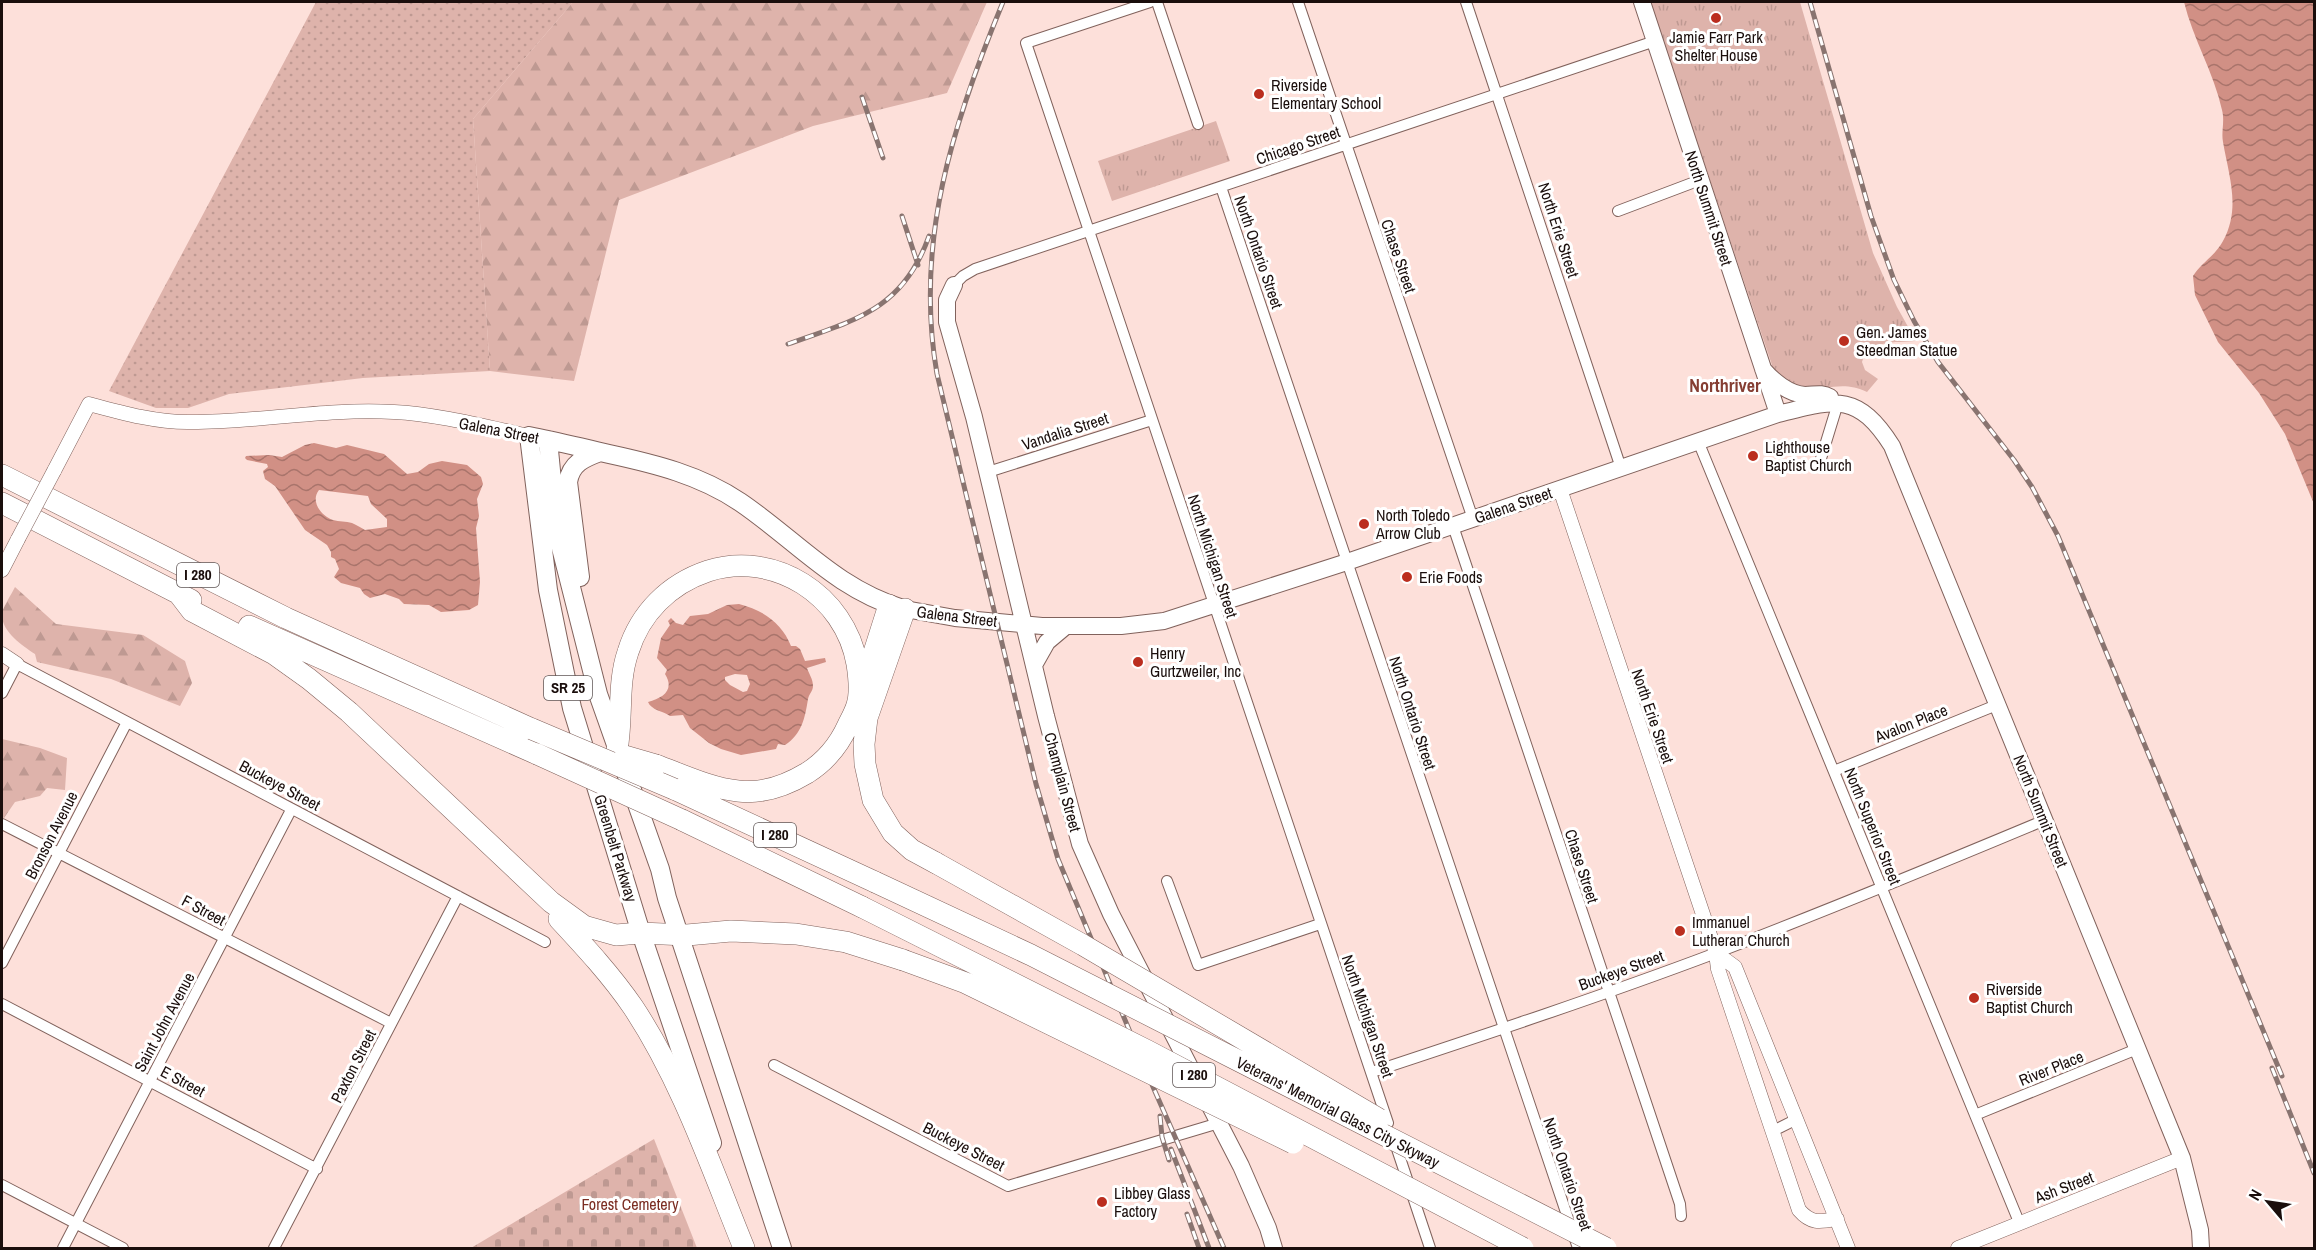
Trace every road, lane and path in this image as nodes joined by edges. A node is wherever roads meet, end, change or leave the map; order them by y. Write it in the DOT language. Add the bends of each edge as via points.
graph roads {
  1 [pos="1149,2"];
  2 [pos="1157,2"];
  3 [pos="1298,2"];
  4 [pos="1466,2"];
  5 [pos="1642,2"];
  6 [pos="1655,41"];
  7 [pos="1497,95"];
  8 [pos="1198,124"];
  9 [pos="1346,145"];
  10 [pos="1700,180"];
  11 [pos="1221,187"];
  12 [pos="1618,211"];
  13 [pos="1088,230"];
  14 [pos="954,285"];
  15 [pos="1760,364"];
  16 [pos="1838,403"];
  17 [pos="1778,414"];
  18 [pos="1152,420"];
  19 [pos="529,436"];
  20 [pos="548,440"];
  21 [pos="1698,441"];
  22 [pos="600,452"];
  23 [pos="1819,465"];
  24 [pos="1621,468"];
  25 [pos="988,472"];
  26 [pos="2,475"];
  27 [pos="1560,489"];
  28 [pos="2,503"];
  29 [pos="1473,519"];
  30 [pos="1453,526"];
  31 [pos="1347,562"];
  32 [pos="2,570"];
  33 [pos="179,594"];
  34 [pos="1214,606"];
  35 [pos="897,607"];
  36 [pos="1024,624"];
  37 [pos="1066,626"];
  38 [pos="2,654"];
  39 [pos="17,664"];
  40 [pos="1034,665"];
  41 [pos="2,693"];
  42 [pos="598,694"];
  43 [pos="857,704"];
  44 [pos="1999,704"];
  45 [pos="127,722"];
  46 [pos="532,729"];
  47 [pos="617,750"];
  48 [pos="1834,771"];
  49 [pos="291,810"];
  50 [pos="2045,820"];
  51 [pos="2,824"];
  52 [pos="59,852"];
  53 [pos="501,857"];
  54 [pos="1167,881"];
  55 [pos="1881,888"];
  56 [pos="459,896"];
  57 [pos="1320,924"];
  58 [pos="641,933"];
  59 [pos="679,934"];
  60 [pos="225,938"];
  61 [pos="545,942"];
  62 [pos="1716,953"];
  63 [pos="2,963"];
  64 [pos="1609,993"];
  65 [pos="2,1004"];
  66 [pos="391,1023"];
  67 [pos="1503,1029"];
  68 [pos="2137,1049"];
  69 [pos="774,1065"];
  70 [pos="1372,1072"];
  71 [pos="151,1081"];
  72 [pos="1975,1115"];
  73 [pos="1216,1117"];
  74 [pos="1795,1120"];
  75 [pos="1773,1131"];
  76 [pos="1407,1147"];
  77 [pos="2182,1158"];
  78 [pos="317,1169"];
  79 [pos="2,1185"];
  80 [pos="1681,1216"];
  81 [pos="1837,1219"];
  82 [pos="2019,1222"];
  83 [pos="76,1224"];
  84 [pos="1982,1243"];
  85 [pos="63,1248"];
  86 [pos="123,1248"];
  87 [pos="274,1248"];
  88 [pos="744,1248"];
  89 [pos="750,1248"];
  90 [pos="782,1248"];
  91 [pos="1275,1248"];
  92 [pos="1430,1248"];
  93 [pos="1512,1248"];
  94 [pos="1523,1248"];
  95 [pos="1578,1248"];
  96 [pos="1606,1248"];
  97 [pos="1848,1248"];
  98 [pos="1958,1248"];
  99 [pos="2201,1248"];
  1 -- 13 [label="street, North Michigan Street" via="1026,43"];
  2 -- 8 [label="street"];
  3 -- 9 [label="street, Chase Street"];
  4 -- 7 [label="street, North Erie Street"];
  5 -- 6 [label="main road, North Summit Street"];
  6 -- 7 [label="street, Chicago Street"];
  6 -- 10 [label="main road, North Summit Street"];
  7 -- 9 [label="street, Chicago Street"];
  7 -- 24 [label="street, North Erie Street"];
  9 -- 11 [label="street, Chicago Street"];
  9 -- 29 [label="street, Chase Street"];
  10 -- 12 [label="street"];
  10 -- 15 [label="main road, North Summit Street"];
  11 -- 13 [label="street, Chicago Street"];
  11 -- 31 [label="street, North Ontario Street"];
  13 -- 14 [label="street, Chicago Street" via="975,269"];
  13 -- 18 [label="street, North Michigan Street"];
  14 -- 25 [label="main road, Champlain Street" via="947,300 947,322"];
  15 -- 16 [label="main road, North Summit Street" via="1776,382 1794,393 1824,393"];
  15 -- 17 [label="main road, North Summit Street"];
  16 -- 17 [label="main road, Galena Street"];
  16 -- 23 [label="street"];
  16 -- 44 [label="main road, North Summit Street" via="1871,417 1892,446"];
  17 -- 21 [label="main road, Galena Street"];
  18 -- 25 [label="street, Vandalia Street"];
  18 -- 34 [label="street, North Michigan Street"];
  19 -- 20 [label="main road, Galena Street"];
  19 -- 32 [label="street, Galena Street, bridge" via="393,412 334,412 190,423 89,404"];
  19 -- 58 [label="main road, Greenbelt Parkway / SR 25" via="548,590 572,708"];
  20 -- 22 [label="main road, Galena Street"];
  20 -- 42 [label="main road, Greenbelt Parkway / SR 25" via="557,532"];
  21 -- 24 [label="main road, Galena Street"];
  21 -- 48 [label="street, North Superior Street"];
  22 -- 35 [label="main road, Galena Street" via="673,469 719,489 837,578"];
  22 -- 42 [label="main road" via="576,463 568,482"];
  24 -- 27 [label="main road, Galena Street"];
  25 -- 36 [label="main road, Champlain Street"];
  26 -- 46 [label="highway, I 280" via="286,618"];
  27 -- 29 [label="main road, Galena Street"];
  27 -- 62 [label="street, North Erie Street"];
  28 -- 33 [label="highway, I 280"];
  29 -- 30 [label="main road, Galena Street"];
  30 -- 31 [label="main road, Galena Street"];
  30 -- 64 [label="street, Chase Street"];
  31 -- 34 [label="main road, Galena Street"];
  31 -- 67 [label="street, North Ontario Street"];
  33 -- 53 [label="highway" via="192,611 274,654 309,679"];
  33 -- 94 [label="highway, Veterans' Memorial Glass City Skyway / I 280, bridge" via="682,820 862,907 1148,1051"];
  34 -- 37 [label="main road, Galena Street" via="1151,624"];
  34 -- 57 [label="street, North Michigan Street"];
  35 -- 36 [label="main road, Galena Street" via="955,618"];
  35 -- 43 [label="highway"];
  35 -- 76 [label="highway, bridge" via="864,732 865,764 873,800 893,833 912,850 1377,1117"];
  36 -- 37 [label="main road, Galena Street"];
  36 -- 40 [label="main road, Champlain Street"];
  37 -- 40 [label="main road" via="1047,642"];
  38 -- 39 [label="street, Buckeye Street"];
  39 -- 41 [label="street"];
  39 -- 45 [label="street, Buckeye Street"];
  40 -- 73 [label="main road, Champlain Street, bridge" via="1080,844 1110,914"];
  42 -- 47 [label="main road, Greenbelt Parkway / SR 25"];
  43 -- 46 [label="highway, bridge" via="842,738 821,763 774,788 740,791"];
  43 -- 47 [label="highway" via="856,656 850,638 822,598 806,584 772,569 714,569 682,582 646,614 624,667"];
  44 -- 48 [label="street, Avalon Place"];
  44 -- 50 [label="main road, North Summit Street"];
  45 -- 49 [label="street, Buckeye Street"];
  45 -- 52 [label="street, Bronson Avenue"];
  46 -- 76 [label="highway, Veterans' Memorial Glass City Skyway / I 280, bridge" via="674,789 1031,955"];
  47 -- 59 [label="main road, Greenbelt Parkway / SR 25"];
  48 -- 55 [label="street, North Superior Street"];
  49 -- 56 [label="street, Buckeye Street"];
  49 -- 60 [label="street, Saint John Avenue"];
  50 -- 55 [label="street, Buckeye Street"];
  50 -- 68 [label="main road, North Summit Street"];
  51 -- 52 [label="street, F Street"];
  52 -- 60 [label="street, F Street"];
  52 -- 63 [label="street, Bronson Avenue"];
  53 -- 58 [label="highway" via="584,926 616,935"];
  53 -- 88 [label="highway" via="592,954 656,1044 684,1101"];
  54 -- 57 [label="street" via="1198,965"];
  55 -- 62 [label="street, Buckeye Street"];
  55 -- 72 [label="street, North Superior Street"];
  56 -- 61 [label="street, Buckeye Street"];
  56 -- 66 [label="street, Paxton Street"];
  57 -- 70 [label="street, North Michigan Street"];
  58 -- 59 [label="highway"];
  58 -- 89 [label="main road, Greenbelt Parkway / SR 25"];
  59 -- 90 [label="main road, Greenbelt Parkway / SR 25"];
  59 -- 93 [label="highway, bridge" via="742,931 846,942 966,982"];
  60 -- 66 [label="street, F Street"];
  60 -- 71 [label="street, Saint John Avenue"];
  62 -- 64 [label="street, Buckeye Street"];
  62 -- 74 [label="street, North Erie Street" via="1734,967"];
  62 -- 75 [label="street, North Erie Street" via="1721,979"];
  64 -- 67 [label="street, Buckeye Street"];
  64 -- 80 [label="street, Chase Street"];
  65 -- 71 [label="street, E Street"];
  66 -- 78 [label="street, Paxton Street"];
  67 -- 70 [label="street, Buckeye Street"];
  67 -- 95 [label="street, North Ontario Street"];
  68 -- 72 [label="street, River Place"];
  68 -- 77 [label="main road, North Summit Street"];
  69 -- 73 [label="street, Buckeye Street" via="1008,1186"];
  70 -- 92 [label="street, North Michigan Street"];
  71 -- 78 [label="street, E Street"];
  71 -- 83 [label="street, Saint John Avenue"];
  72 -- 82 [label="street, North Superior Street"];
  73 -- 91 [label="main road, Champlain Street"];
  74 -- 75 [label="street"];
  74 -- 81 [label="street, North Erie Street"];
  75 -- 81 [label="street, North Erie Street" via="1799,1210 1807,1220 1817,1223"];
  76 -- 96 [label="highway, Veterans' Memorial Glass City Skyway / I 280, bridge"];
  77 -- 82 [label="street, Ash Street"];
  77 -- 99 [label="main road, North Summit Street"];
  78 -- 87 [label="street, Paxton Street"];
  79 -- 83 [label="street"];
  81 -- 97 [label="street, North Erie Street"];
  82 -- 84 [label="street, Ash Street"];
  83 -- 85 [label="street, Saint John Avenue"];
  83 -- 86 [label="street"];
  84 -- 98 [label="street, Ash Street"];
}
